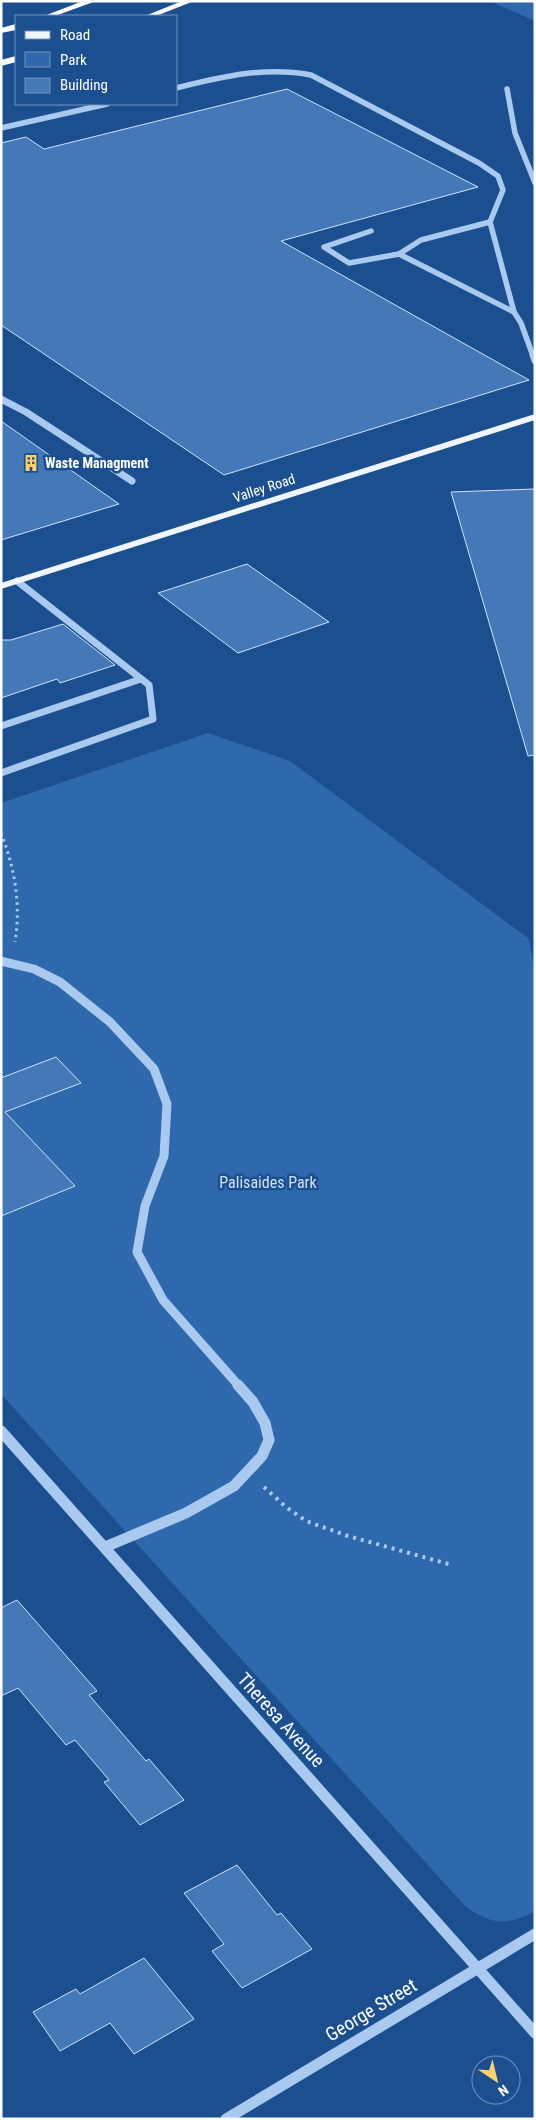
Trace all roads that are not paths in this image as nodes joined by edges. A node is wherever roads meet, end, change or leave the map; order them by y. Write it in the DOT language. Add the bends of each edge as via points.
graph roads {
  1 [pos="92,1"];
  2 [pos="190,1"];
  3 [pos="51,15"];
  4 [pos="152,15"];
  5 [pos="15,26"];
  6 [pos="1,32"];
  7 [pos="15,59"];
  8 [pos="1,63"];
  9 [pos="178,88"];
  10 [pos="506,88"];
  11 [pos="102,105"];
  12 [pos="1,128"];
  13 [pos="535,183"];
  14 [pos="490,222"];
  15 [pos="371,231"];
  16 [pos="400,254"];
  17 [pos="514,312"];
  18 [pos="535,360"];
  19 [pos="1,399"];
  20 [pos="535,417"];
  21 [pos="132,481"];
  22 [pos="17,581"];
  23 [pos="1,586"];
  24 [pos="141,679"];
  25 [pos="1,726"];
  26 [pos="1,773"];
  27 [pos="1,961"];
  28 [pos="1,1431"];
  29 [pos="105,1548"];
  30 [pos="535,1934"];
  31 [pos="477,1968"];
  32 [pos="535,2033"];
  33 [pos="226,2119"];
  1 -- 3 [label="highway"];
  2 -- 4 [label="highway"];
  5 -- 6 [label="highway"];
  7 -- 8 [label="highway"];
  9 -- 14 [label="lane" via="254,71 291,70 311,75 498,176 503,190"];
  10 -- 13 [label="street" via="516,133"];
  11 -- 12 [label="street"];
  14 -- 16 [label="street" via="421,240"];
  14 -- 17 [label="lane"];
  15 -- 16 [label="street" via="324,246 349,263"];
  16 -- 17 [label="street"];
  17 -- 18 [label="lane"];
  19 -- 21 [label="street"];
  20 -- 22 [label="main road, Valley Road"];
  22 -- 23 [label="main road, Valley Road"];
  22 -- 24 [label="lane"];
  24 -- 25 [label="street"];
  24 -- 26 [label="lane" via="149,686 154,720"];
  27 -- 29 [label="street" via="34,969 60,982 110,1022 154,1069 167,1104 164,1156 145,1206 138,1252 163,1300 253,1402 265,1423 269,1440 262,1456 234,1486 186,1513"];
  28 -- 29 [label="street, Theresa Avenue"];
  29 -- 31 [label="street, Theresa Avenue"];
  30 -- 31 [label="street, George Street"];
  31 -- 32 [label="street, Theresa Avenue"];
  31 -- 33 [label="street, George Street"];
}
